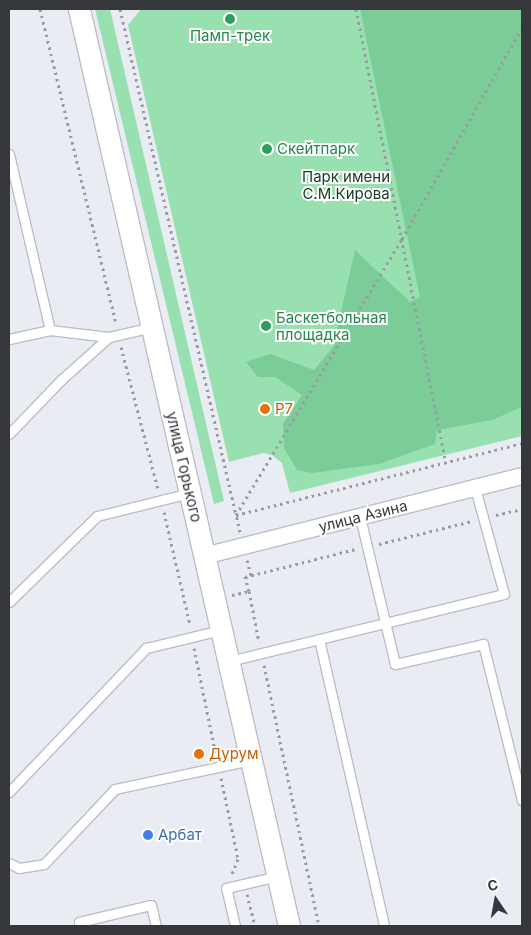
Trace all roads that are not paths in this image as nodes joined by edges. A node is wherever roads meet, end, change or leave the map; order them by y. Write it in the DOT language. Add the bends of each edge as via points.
graph roads {
  1 [pos="79,9"];
  2 [pos="9,154"];
  3 [pos="152,327"];
  4 [pos="50,330"];
  5 [pos="113,336"];
  6 [pos="9,340"];
  7 [pos="9,434"];
  8 [pos="522,476"];
  9 [pos="475,488"];
  10 [pos="190,493"];
  11 [pos="360,517"];
  12 [pos="204,556"];
  13 [pos="9,602"];
  14 [pos="386,623"];
  15 [pos="222,630"];
  16 [pos="319,639"];
  17 [pos="229,661"];
  18 [pos="251,760"];
  19 [pos="9,792"];
  20 [pos="522,800"];
  21 [pos="9,863"];
  22 [pos="278,876"];
  23 [pos="80,926"];
  24 [pos="156,926"];
  25 [pos="235,926"];
  26 [pos="289,926"];
  27 [pos="384,926"];
  1 -- 3 [label="street, улица Горького"];
  2 -- 4 [label="lane"];
  3 -- 5 [label="lane"];
  3 -- 10 [label="street, улица Горького"];
  4 -- 5 [label="lane"];
  4 -- 6 [label="lane"];
  5 -- 7 [label="lane" via="62,378"];
  8 -- 9 [label="street, улица Азина"];
  9 -- 11 [label="street, улица Азина"];
  9 -- 14 [label="lane" via="504,594"];
  10 -- 12 [label="street, улица Горького"];
  10 -- 13 [label="lane" via="97,516"];
  11 -- 12 [label="street, улица Азина"];
  11 -- 14 [label="lane"];
  12 -- 15 [label="street, улица Горького"];
  14 -- 16 [label="lane"];
  14 -- 20 [label="lane" via="396,664 483,644"];
  15 -- 17 [label="street, улица Горького"];
  15 -- 19 [label="lane" via="146,648"];
  16 -- 17 [label="lane"];
  16 -- 27 [label="lane"];
  17 -- 18 [label="street, улица Горького"];
  18 -- 21 [label="lane" via="115,789 44,864 19,868"];
  18 -- 22 [label="street, улица Горького"];
  22 -- 25 [label="lane" via="226,888"];
  22 -- 26 [label="street, улица Горького"];
  23 -- 24 [label="lane" via="79,922 151,905"];
}
